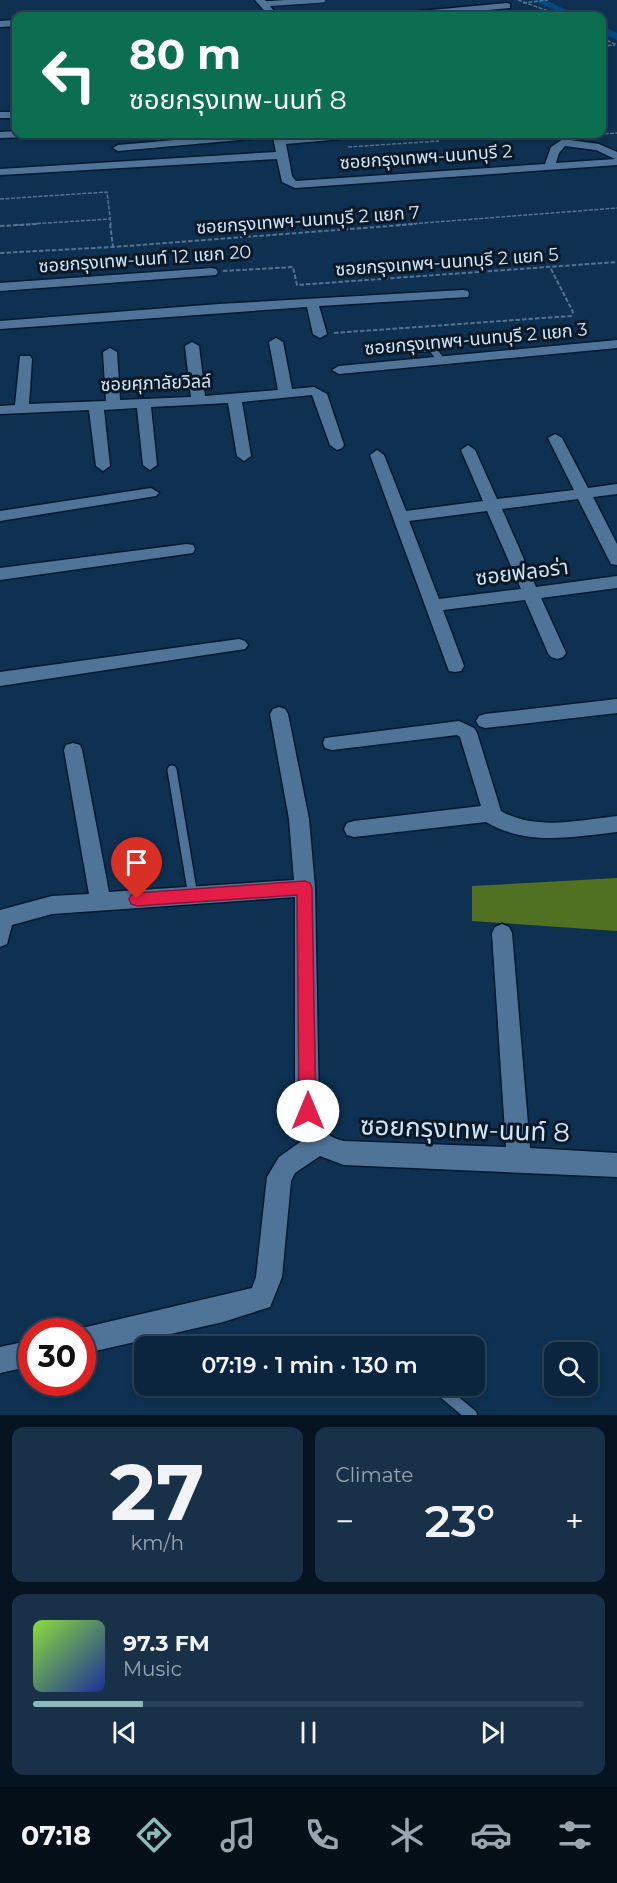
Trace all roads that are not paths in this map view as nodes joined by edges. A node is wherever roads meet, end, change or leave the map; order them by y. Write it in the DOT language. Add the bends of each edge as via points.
graph roads {
  1 [pos="323,0"];
  2 [pos="262,2"];
  3 [pos="507,6"];
  4 [pos="458,12"];
  5 [pos="250,138"];
  6 [pos="278,138"];
  7 [pos="118,148"];
  8 [pos="284,155"];
  9 [pos="617,156"];
  10 [pos="617,162"];
  11 [pos="550,167"];
  12 [pos="0,172"];
  13 [pos="212,272"];
  14 [pos="0,287"];
  15 [pos="463,294"];
  16 [pos="312,303"];
  17 [pos="0,325"];
  18 [pos="320,334"];
  19 [pos="276,342"];
  20 [pos="617,344"];
  21 [pos="192,346"];
  22 [pos="380,350"];
  23 [pos="110,352"];
  24 [pos="25,359"];
  25 [pos="440,359"];
  26 [pos="339,370"];
  27 [pos="286,394"];
  28 [pos="234,398"];
  29 [pos="199,401"];
  30 [pos="113,404"];
  31 [pos="144,404"];
  32 [pos="96,405"];
  33 [pos="22,409"];
  34 [pos="0,410"];
  35 [pos="555,438"];
  36 [pos="337,445"];
  37 [pos="468,450"];
  38 [pos="377,455"];
  39 [pos="244,456"];
  40 [pos="150,465"];
  41 [pos="103,466"];
  42 [pos="617,489"];
  43 [pos="151,493"];
  44 [pos="583,494"];
  45 [pos="492,505"];
  46 [pos="0,516"];
  47 [pos="400,517"];
  48 [pos="187,549"];
  49 [pos="617,560"];
  50 [pos="0,574"];
  51 [pos="617,582"];
  52 [pos="531,593"];
  53 [pos="432,606"];
  54 [pos="239,645"];
  55 [pos="557,653"];
  56 [pos="455,666"];
  57 [pos="0,679"];
  58 [pos="617,706"];
  59 [pos="279,714"];
  60 [pos="485,721"];
  61 [pos="332,743"];
  62 [pos="73,750"];
  63 [pos="172,770"];
  64 [pos="492,813"];
  65 [pos="617,824"];
  66 [pos="354,829"];
  67 [pos="305,888"];
  68 [pos="193,896"];
  69 [pos="100,901"];
  70 [pos="1,925"];
  71 [pos="502,933"];
  72 [pos="319,1143"];
  73 [pos="519,1159"];
  74 [pos="617,1165"];
  75 [pos="96,1338"];
  76 [pos="18,1356"];
  77 [pos="0,1360"];
  78 [pos="448,1396"];
  79 [pos="471,1415"];
  1 -- 2 [label="lane"];
  3 -- 4 [label="street"];
  5 -- 7 [label="street"];
  6 -- 8 [label="street, ซอยกรุงเทพฯ-นนทบุรี 2"];
  8 -- 11 [label="street, ซอยกรุงเทพฯ-นนทบุรี 2" via="284,173 288,182 295,185"];
  8 -- 12 [label="street"];
  9 -- 11 [label="street" via="599,147 563,142 554,149"];
  10 -- 11 [label="street, ซอยกรุงเทพฯ-นนทบุรี 2"];
  13 -- 14 [label="street, ซอยกรุงเทพ-นนท์ 12 แยก 20"];
  15 -- 16 [label="street"];
  16 -- 17 [label="street"];
  16 -- 18 [label="street"];
  19 -- 27 [label="street"];
  20 -- 25 [label="street, ซอยกรุงเทพฯ-นนทบุรี 2 แยก 3"];
  21 -- 29 [label="street"];
  22 -- 25 [label="lane" via="432,348"];
  23 -- 30 [label="street"];
  24 -- 33 [label="street"];
  25 -- 26 [label="street, ซอยกรุงเทพฯ-นนทบุรี 2 แยก 3"];
  27 -- 28 [label="street, ซอยศุภาลัยวิลล์"];
  27 -- 36 [label="street, ซอยศุภาลัยวิลล์" via="320,394"];
  28 -- 29 [label="street, ซอยศุภาลัยวิลล์"];
  28 -- 39 [label="street"];
  29 -- 31 [label="street, ซอยศุภาลัยวิลล์"];
  30 -- 31 [label="street, ซอยศุภาลัยวิลล์"];
  30 -- 32 [label="street, ซอยศุภาลัยวิลล์"];
  31 -- 40 [label="street"];
  32 -- 33 [label="street, ซอยศุภาลัยวิลล์"];
  32 -- 41 [label="street"];
  33 -- 34 [label="street, ซอยศุภาลัยวิลล์"];
  35 -- 44 [label="street"];
  37 -- 45 [label="street"];
  38 -- 47 [label="street"];
  42 -- 44 [label="street"];
  43 -- 46 [label="street"];
  44 -- 45 [label="street"];
  44 -- 49 [label="street"];
  45 -- 47 [label="street"];
  45 -- 52 [label="street"];
  47 -- 53 [label="street"];
  48 -- 50 [label="street"];
  51 -- 52 [label="street, ซอยฟลอร่า"];
  52 -- 53 [label="street, ซอยฟลอร่า"];
  52 -- 55 [label="street"];
  53 -- 56 [label="street"];
  54 -- 57 [label="street"];
  58 -- 60 [label="street"];
  59 -- 67 [label="street" via="299,819"];
  61 -- 64 [label="street" via="459,728 468,734"];
  62 -- 69 [label="street"];
  63 -- 68 [label="lane"];
  64 -- 65 [label="street" via="502,824 527,830"];
  64 -- 66 [label="street"];
  67 -- 68 [label="street"];
  67 -- 72 [label="street" via="308,1121"];
  68 -- 69 [label="street"];
  69 -- 70 [label="street" via="52,905"];
  71 -- 73 [label="street"];
  72 -- 73 [label="street, ซอยกรุงเทพ-นนท์ 8" via="344,1153"];
  72 -- 75 [label="street" via="287,1166 279,1177 269,1277 261,1298"];
  73 -- 74 [label="street, ซอยกรุงเทพ-นนท์ 8"];
  76 -- 77 [label="street"];
  78 -- 79 [label="lane"];
}
